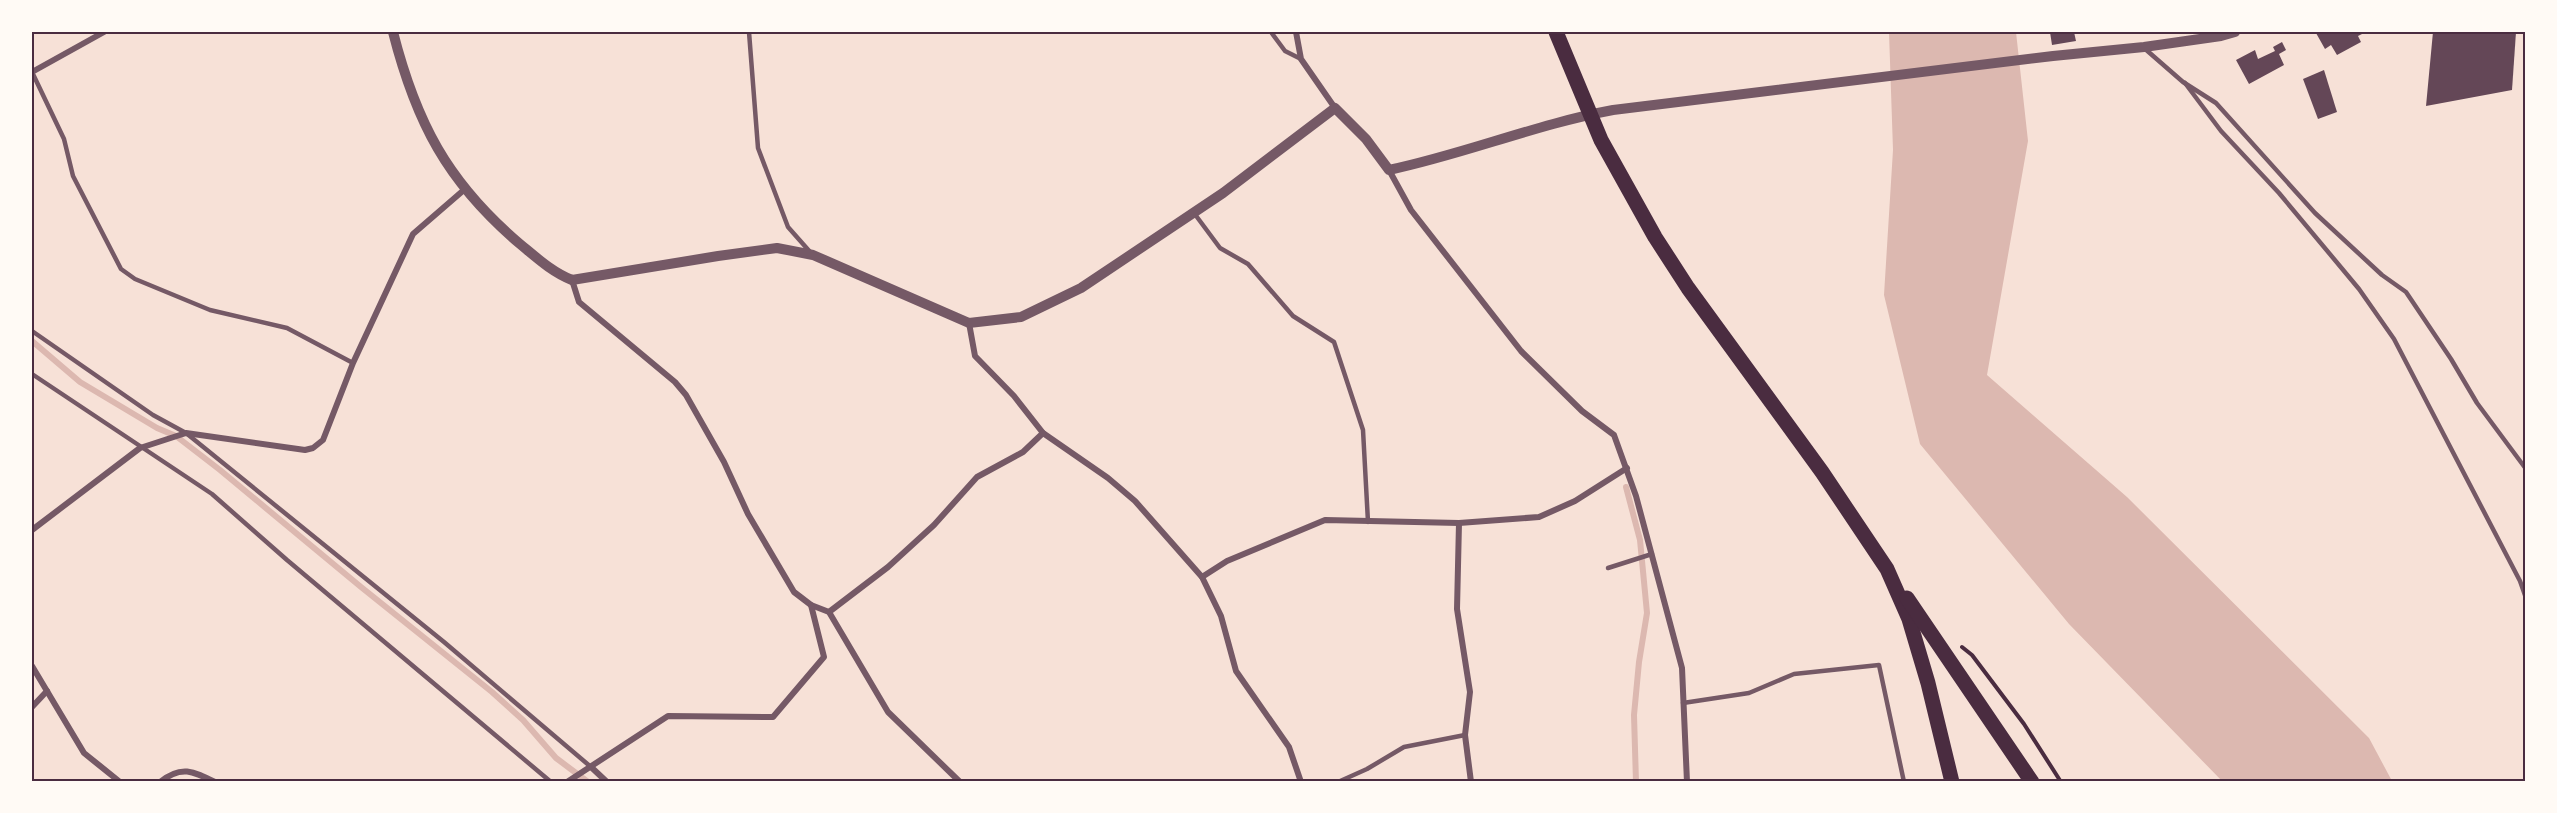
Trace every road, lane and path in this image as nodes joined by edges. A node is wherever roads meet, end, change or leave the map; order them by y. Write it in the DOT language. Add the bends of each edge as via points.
graph roads {
  1 [pos="104,32"];
  2 [pos="393,32"];
  3 [pos="749,32"];
  4 [pos="1271,32"];
  5 [pos="1296,32"];
  6 [pos="1556,32"];
  7 [pos="2235,32"];
  8 [pos="2144,47"];
  9 [pos="1301,59"];
  10 [pos="32,72"];
  11 [pos="2184,83"];
  12 [pos="1335,108"];
  13 [pos="1590,114"];
  14 [pos="1389,170"];
  15 [pos="465,189"];
  16 [pos="1194,213"];
  17 [pos="813,255"];
  18 [pos="572,280"];
  19 [pos="969,323"];
  20 [pos="32,331"];
  21 [pos="353,363"];
  22 [pos="32,374"];
  23 [pos="186,433"];
  24 [pos="1043,433"];
  25 [pos="140,448"];
  26 [pos="1627,468"];
  27 [pos="2526,469"];
  28 [pos="1368,522"];
  29 [pos="1459,523"];
  30 [pos="32,530"];
  31 [pos="1652,554"];
  32 [pos="1608,568"];
  33 [pos="1887,569"];
  34 [pos="1202,577"];
  35 [pos="2526,598"];
  36 [pos="811,605"];
  37 [pos="829,612"];
  38 [pos="1940,646"];
  39 [pos="32,666"];
  40 [pos="47,691"];
  41 [pos="1683,703"];
  42 [pos="32,707"];
  43 [pos="1465,735"];
  44 [pos="591,767"];
  45 [pos="120,782"];
  46 [pos="160,782"];
  47 [pos="215,782"];
  48 [pos="551,782"];
  49 [pos="567,782"];
  50 [pos="607,782"];
  51 [pos="960,782"];
  52 [pos="1301,782"];
  53 [pos="1338,782"];
  54 [pos="1471,782"];
  55 [pos="1687,782"];
  56 [pos="1904,782"];
  57 [pos="1952,782"];
  58 [pos="2032,782"];
  59 [pos="2061,782"];
  1 -- 10 [label="street"];
  2 -- 15 [label="street" via="411,97 424,126"];
  3 -- 17 [label="lane" via="758,148 788,227"];
  4 -- 9 [label="lane" via="1285,51"];
  5 -- 9 [label="street"];
  6 -- 13 [label="highway"];
  7 -- 8 [label="street"];
  8 -- 11 [label="lane"];
  8 -- 13 [label="street"];
  9 -- 12 [label="street"];
  10 -- 21 [label="lane" via="64,139 73,176 121,269 135,279 210,310 286,328"];
  11 -- 27 [label="lane" via="2216,103 2315,213 2406,292 2477,403"];
  11 -- 35 [label="lane" via="2359,289 2394,339"];
  12 -- 14 [label="street" via="1366,139"];
  12 -- 16 [label="street"];
  13 -- 14 [label="street"];
  13 -- 33 [label="highway" via="1625,186 1666,254"];
  14 -- 26 [label="street" via="1412,210 1521,351 1582,411 1614,435"];
  15 -- 18 [label="street" via="516,241 555,273"];
  15 -- 21 [label="street" via="413,234"];
  16 -- 19 [label="street" via="1081,288 1042,308 1021,317"];
  16 -- 28 [label="lane" via="1220,248 1248,264 1293,316 1334,342 1363,430"];
  17 -- 18 [label="street" via="777,248"];
  17 -- 19 [label="street"];
  18 -- 36 [label="street" via="579,302 686,395 794,592"];
  19 -- 24 [label="street" via="975,356"];
  20 -- 23 [label="lane" via="153,415"];
  21 -- 23 [label="street" via="323,440 313,448"];
  22 -- 25 [label="lane"];
  23 -- 25 [label="street"];
  23 -- 44 [label="lane"];
  24 -- 34 [label="street" via="1135,501"];
  24 -- 37 [label="street" via="1023,452 977,477 934,525 888,567"];
  25 -- 30 [label="street"];
  25 -- 48 [label="lane" via="212,494"];
  26 -- 29 [label="street" via="1575,501 1539,517"];
  26 -- 31 [label="street"];
  28 -- 29 [label="street"];
  28 -- 34 [label="street" via="1325,520 1227,561"];
  29 -- 43 [label="street" via="1457,609 1470,692"];
  31 -- 32 [label="lane"];
  31 -- 41 [label="street" via="1682,668"];
  33 -- 38 [label="highway"];
  33 -- 57 [label="highway" via="1912,629"];
  34 -- 52 [label="street" via="1221,616 1236,671 1289,747"];
  36 -- 37 [label="street"];
  36 -- 44 [label="street" via="824,657 773,717 668,716"];
  37 -- 51 [label="street" via="888,712"];
  38 -- 58 [label="highway"];
  38 -- 59 [label="path" via="1955,641 1972,655"];
  39 -- 40 [label="street"];
  40 -- 42 [label="street"];
  40 -- 45 [label="street" via="84,753"];
  41 -- 55 [label="street"];
  41 -- 56 [label="lane" via="1749,693 1794,674 1879,665"];
  43 -- 53 [label="lane" via="1404,747"];
  43 -- 54 [label="street"];
  44 -- 49 [label="street"];
  44 -- 50 [label="street"];
  46 -- 47 [label="street" via="190,770"];
}
